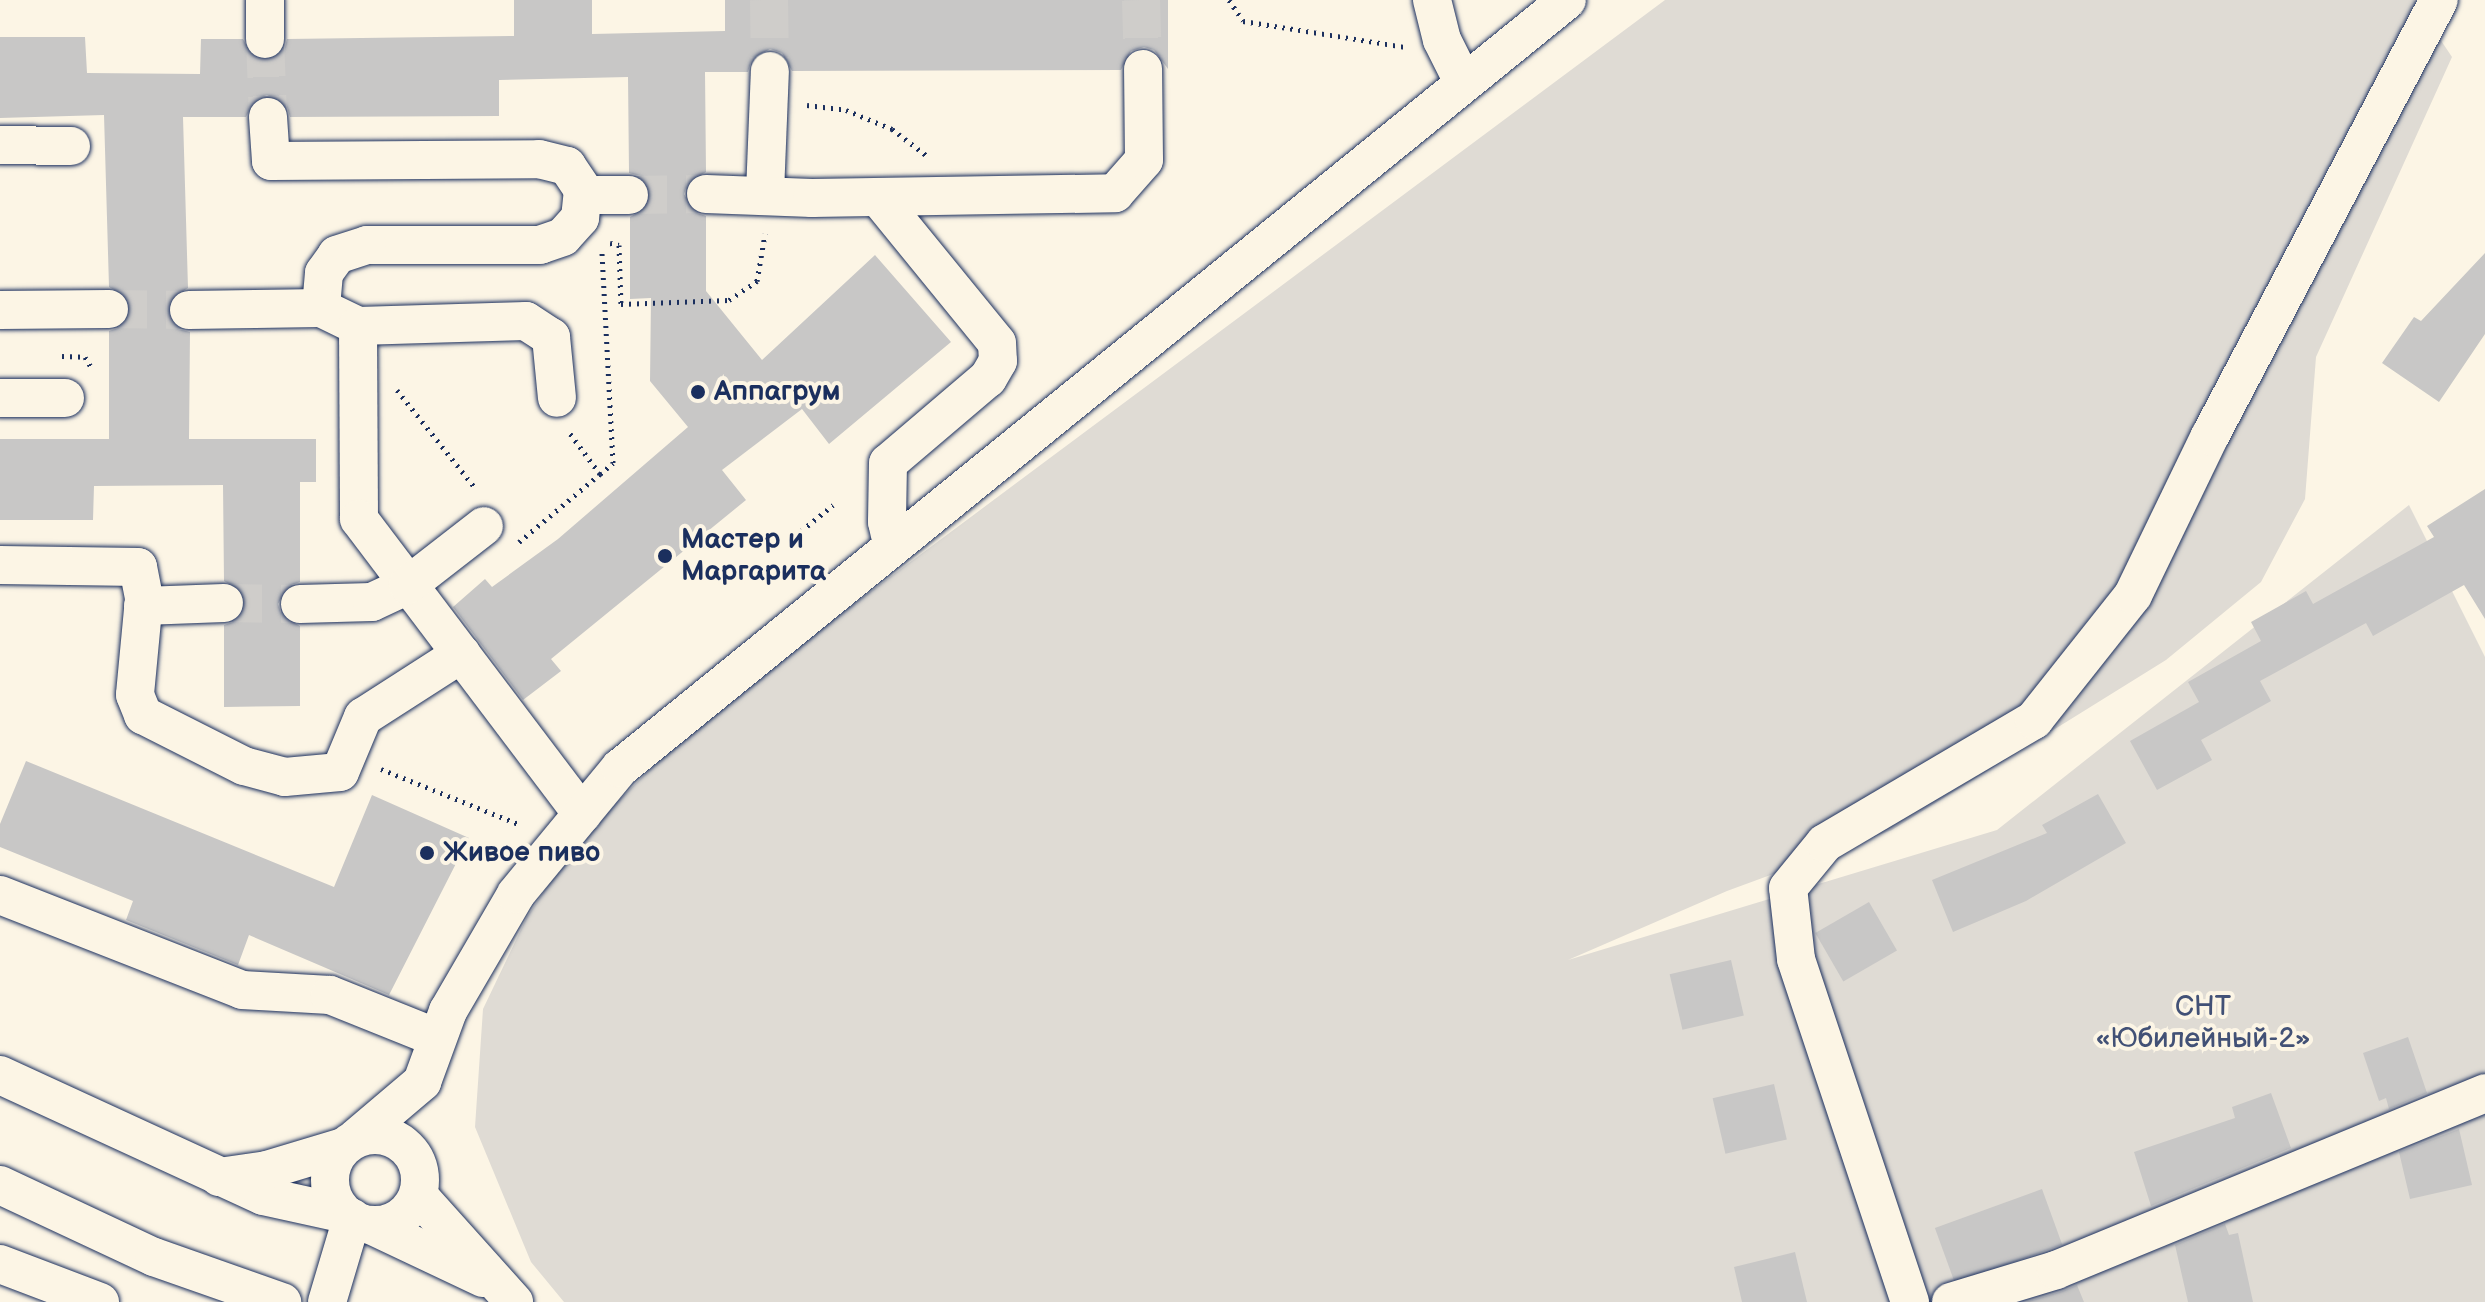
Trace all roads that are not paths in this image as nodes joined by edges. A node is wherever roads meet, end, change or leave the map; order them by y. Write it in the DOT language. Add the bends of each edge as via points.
graph roads {
  1 [pos="265,0"];
  2 [pos="1432,0"];
  3 [pos="1567,0"];
  4 [pos="2439,0"];
  5 [pos="265,39"];
  6 [pos="1143,69"];
  7 [pos="1463,82"];
  8 [pos="769,87"];
  9 [pos="268,117"];
  10 [pos="0,145"];
  11 [pos="71,146"];
  12 [pos="765,193"];
  13 [pos="706,194"];
  14 [pos="583,195"];
  15 [pos="629,195"];
  16 [pos="878,197"];
  17 [pos="321,308"];
  18 [pos="109,309"];
  19 [pos="0,310"];
  20 [pos="189,310"];
  21 [pos="358,326"];
  22 [pos="0,398"];
  23 [pos="65,398"];
  24 [pos="557,398"];
  25 [pos="494,521"];
  26 [pos="892,543"];
  27 [pos="0,565"];
  28 [pos="408,585"];
  29 [pos="224,603"];
  30 [pos="300,604"];
  31 [pos="143,606"];
  32 [pos="461,654"];
  33 [pos="582,814"];
  34 [pos="0,895"];
  35 [pos="437,1038"];
  36 [pos="0,1075"];
  37 [pos="422,1082"];
  38 [pos="2485,1098"];
  39 [pos="350,1143"];
  40 [pos="219,1177"];
  41 [pos="418,1181"];
  42 [pos="0,1185"];
  43 [pos="356,1219"];
  44 [pos="0,1264"];
  45 [pos="507,1294"];
  46 [pos="100,1302"];
  47 [pos="282,1302"];
  48 [pos="327,1302"];
  49 [pos="1910,1302"];
  50 [pos="1951,1302"];
  1 -- 5 [label="street"];
  2 -- 7 [label="street" via="1442,40"];
  3 -- 7 [label="street"];
  4 -- 49 [label="street" via="2217,422 2133,595 2034,720 1825,843 1788,888 1796,959"];
  6 -- 16 [label="street" via="1144,160 1115,193"];
  7 -- 26 [label="street"];
  8 -- 12 [label="street"];
  9 -- 14 [label="street" via="271,161 539,159 567,166"];
  10 -- 11 [label="street"];
  12 -- 13 [label="street"];
  12 -- 16 [label="street"];
  14 -- 15 [label="street"];
  14 -- 17 [label="street" via="574,225 563,237 540,245 367,245 337,255 324,273"];
  16 -- 26 [label="street" via="997,343 998,361 988,378 888,463"];
  17 -- 20 [label="street"];
  17 -- 21 [label="street"];
  18 -- 19 [label="street"];
  21 -- 24 [label="street" via="526,321 551,337"];
  21 -- 28 [label="street" via="359,519"];
  22 -- 23 [label="street"];
  25 -- 28 [label="street"];
  26 -- 33 [label="street" via="620,768"];
  27 -- 31 [label="street" via="138,567"];
  28 -- 30 [label="street" via="372,602"];
  28 -- 32 [label="street"];
  29 -- 31 [label="street"];
  31 -- 32 [label="street" via="135,695 143,715 244,766 285,777 340,772 363,717"];
  32 -- 33 [label="street"];
  33 -- 35 [label="street" via="516,894"];
  34 -- 35 [label="street" via="242,990 330,995"];
  35 -- 37 [label="street"];
  36 -- 40 [label="street"];
  37 -- 39 [label="street"];
  37 -- 41 [label="street"];
  38 -- 50 [label="street" via="2056,1270"];
  39 -- 40 [label="street" via="267,1170"];
  39 -- 41 [label="street" via="371,1135 400,1142"];
  39 -- 43 [label="street" via="335,1159 330,1188"];
  40 -- 43 [label="street" via="263,1196"];
  41 -- 43 [label="street" via="399,1218"];
  41 -- 45 [label="street"];
  42 -- 47 [label="street" via="154,1257"];
  43 -- 45 [label="street"];
  43 -- 48 [label="street"];
  44 -- 46 [label="street"];
}
